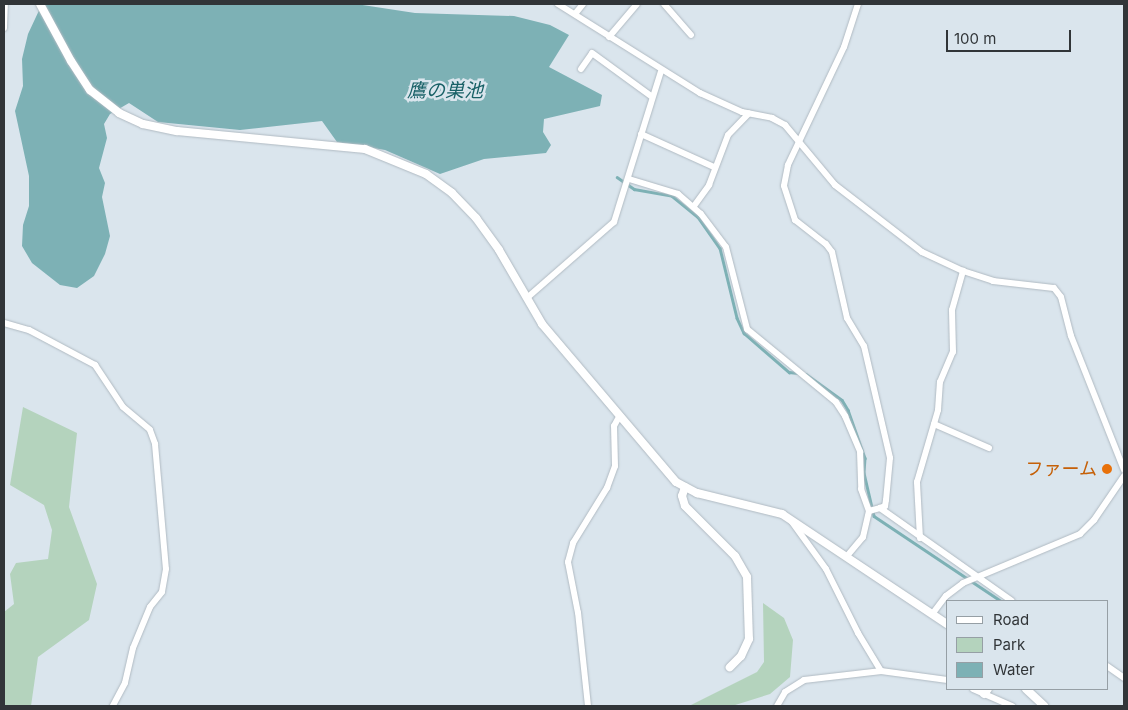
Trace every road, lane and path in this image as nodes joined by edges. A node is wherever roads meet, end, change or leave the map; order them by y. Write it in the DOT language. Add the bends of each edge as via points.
graph roads {
  1 [pos="5,4"];
  2 [pos="40,4"];
  3 [pos="558,4"];
  4 [pos="583,4"];
  5 [pos="637,4"];
  6 [pos="664,4"];
  7 [pos="858,4"];
  8 [pos="575,14"];
  9 [pos="4,28"];
  10 [pos="691,35"];
  11 [pos="609,36"];
  12 [pos="581,69"];
  13 [pos="661,71"];
  14 [pos="651,96"];
  15 [pos="749,114"];
  16 [pos="641,134"];
  17 [pos="800,140"];
  18 [pos="714,167"];
  19 [pos="629,179"];
  20 [pos="694,206"];
  21 [pos="963,271"];
  22 [pos="528,297"];
  23 [pos="4,322"];
  24 [pos="619,417"];
  25 [pos="934,424"];
  26 [pos="989,448"];
  27 [pos="1124,470"];
  28 [pos="1124,476"];
  29 [pos="685,487"];
  30 [pos="880,508"];
  31 [pos="869,511"];
  32 [pos="789,518"];
  33 [pos="920,538"];
  34 [pos="848,556"];
  35 [pos="976,577"];
  36 [pos="1010,600"];
  37 [pos="933,613"];
  38 [pos="946,623"];
  39 [pos="730,667"];
  40 [pos="1108,667"];
  41 [pos="882,671"];
  42 [pos="1124,678"];
  43 [pos="946,680"];
  44 [pos="1027,690"];
  45 [pos="986,691"];
  46 [pos="113,706"];
  47 [pos="588,706"];
  48 [pos="776,706"];
  49 [pos="1012,706"];
  50 [pos="1044,706"];
  1 -- 9 [label="street"];
  2 -- 22 [label="street" via="81,78 118,113 143,124 177,131 366,149 402,163 452,193 476,218"];
  3 -- 8 [label="street"];
  4 -- 8 [label="street"];
  5 -- 11 [label="street"];
  6 -- 10 [label="street"];
  7 -- 17 [label="street" via="844,48"];
  8 -- 11 [label="street"];
  11 -- 13 [label="street"];
  12 -- 14 [label="street" via="592,53"];
  13 -- 14 [label="street"];
  13 -- 15 [label="street" via="700,93"];
  14 -- 16 [label="street"];
  15 -- 17 [label="street" via="772,118"];
  15 -- 18 [label="street" via="728,136"];
  16 -- 18 [label="street"];
  16 -- 19 [label="street"];
  17 -- 21 [label="street" via="835,185 922,252"];
  17 -- 30 [label="street" via="788,165 784,186 795,220 832,252 848,318 864,346 890,458 885,506"];
  18 -- 20 [label="street" via="706,190"];
  19 -- 20 [label="street" via="678,194"];
  19 -- 22 [label="street" via="614,222"];
  20 -- 31 [label="street" via="726,247 747,329 836,402 845,416 860,452 861,490"];
  21 -- 25 [label="street" via="952,310 954,346 940,382"];
  21 -- 27 [label="street" via="993,281 1051,286 1059,292 1071,336"];
  22 -- 24 [label="street" via="547,331"];
  23 -- 46 [label="street" via="29,330 95,365 123,407 150,430 155,444 166,569 162,592 150,608 133,648 125,683"];
  24 -- 29 [label="street" via="663,469"];
  24 -- 47 [label="street" via="614,426 615,466 607,488 573,543 568,562 578,613"];
  25 -- 26 [label="street"];
  25 -- 33 [label="street" via="916,482"];
  28 -- 35 [label="street" via="1094,520 1080,534"];
  29 -- 32 [label="street" via="697,493 761,507"];
  29 -- 39 [label="street" via="682,496 685,506 735,556 747,577 750,639 741,656"];
  30 -- 31 [label="street"];
  30 -- 33 [label="street"];
  31 -- 34 [label="street" via="863,537"];
  32 -- 34 [label="street"];
  32 -- 41 [label="street" via="826,569 858,633"];
  33 -- 35 [label="street"];
  34 -- 37 [label="street"];
  35 -- 36 [label="street"];
  35 -- 37 [label="street" via="951,591"];
  37 -- 38 [label="street"];
  40 -- 42 [label="street"];
  41 -- 43 [label="street"];
  41 -- 48 [label="street" via="804,680 785,692"];
  44 -- 50 [label="street"];
  45 -- 49 [label="street"];
}
